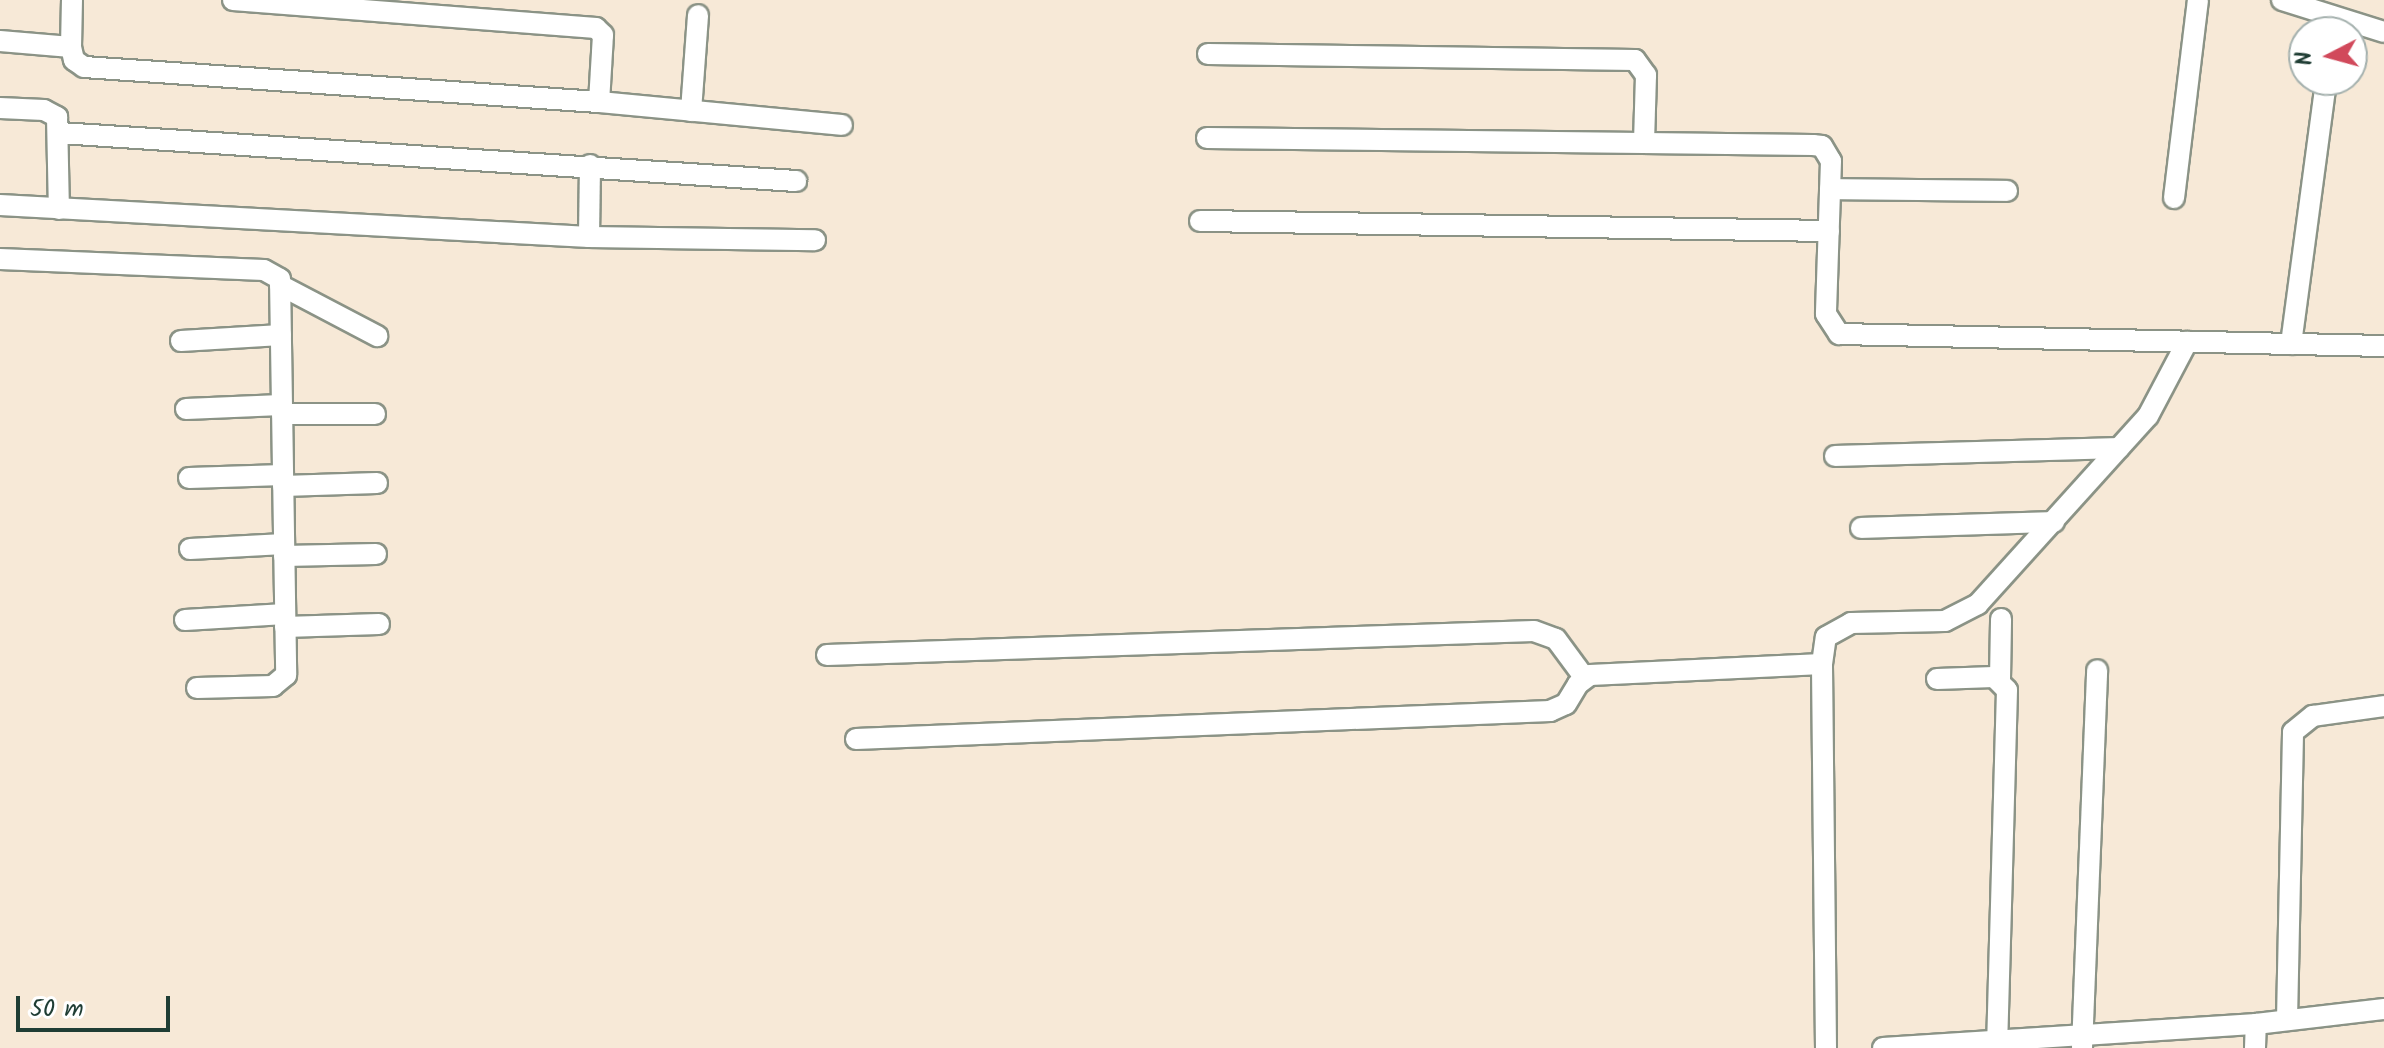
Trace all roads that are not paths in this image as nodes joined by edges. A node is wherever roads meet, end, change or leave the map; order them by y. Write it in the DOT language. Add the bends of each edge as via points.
graph roads {
  1 [pos="72,0"];
  2 [pos="233,0"];
  3 [pos="2198,0"];
  4 [pos="2282,0"];
  5 [pos="698,15"];
  6 [pos="2316,16"];
  7 [pos="0,41"];
  8 [pos="71,47"];
  9 [pos="1208,54"];
  10 [pos="2324,96"];
  11 [pos="599,102"];
  12 [pos="0,108"];
  13 [pos="691,111"];
  14 [pos="842,125"];
  15 [pos="60,133"];
  16 [pos="1207,138"];
  17 [pos="1644,143"];
  18 [pos="590,165"];
  19 [pos="796,181"];
  20 [pos="1830,189"];
  21 [pos="2007,191"];
  22 [pos="2174,198"];
  23 [pos="0,205"];
  24 [pos="59,209"];
  25 [pos="1200,221"];
  26 [pos="1829,231"];
  27 [pos="589,237"];
  28 [pos="815,240"];
  29 [pos="0,259"];
  30 [pos="280,285"];
  31 [pos="281,335"];
  32 [pos="377,336"];
  33 [pos="181,341"];
  34 [pos="2187,342"];
  35 [pos="2291,344"];
  36 [pos="2384,346"];
  37 [pos="186,409"];
  38 [pos="282,409"];
  39 [pos="375,414"];
  40 [pos="2119,448"];
  41 [pos="1835,456"];
  42 [pos="189,478"];
  43 [pos="283,480"];
  44 [pos="377,483"];
  45 [pos="2054,522"];
  46 [pos="1861,528"];
  47 [pos="190,549"];
  48 [pos="284,550"];
  49 [pos="376,554"];
  50 [pos="2001,619"];
  51 [pos="185,620"];
  52 [pos="285,621"];
  53 [pos="379,624"];
  54 [pos="827,655"];
  55 [pos="1822,664"];
  56 [pos="2097,670"];
  57 [pos="1584,677"];
  58 [pos="1937,679"];
  59 [pos="2000,679"];
  60 [pos="197,688"];
  61 [pos="2384,706"];
  62 [pos="856,739"];
  63 [pos="2384,1009"];
  64 [pos="2287,1020"];
  65 [pos="2256,1024"];
  66 [pos="2082,1040"];
  67 [pos="1997,1043"];
  68 [pos="1826,1048"];
  69 [pos="1883,1048"];
  70 [pos="2255,1048"];
  1 -- 8 [label="street"];
  2 -- 11 [label="street" via="596,28 603,35"];
  3 -- 22 [label="street"];
  4 -- 6 [label="street"];
  5 -- 13 [label="street"];
  7 -- 8 [label="street"];
  8 -- 11 [label="street" via="74,60 84,67"];
  9 -- 17 [label="street" via="1635,60 1646,75"];
  10 -- 35 [label="street"];
  11 -- 13 [label="street"];
  12 -- 15 [label="street" via="52,113"];
  13 -- 14 [label="street"];
  15 -- 18 [label="street"];
  15 -- 24 [label="street"];
  16 -- 17 [label="street"];
  17 -- 20 [label="street" via="1822,146 1831,161"];
  18 -- 19 [label="street"];
  18 -- 27 [label="street"];
  20 -- 21 [label="street"];
  20 -- 26 [label="street"];
  23 -- 24 [label="street"];
  24 -- 27 [label="street"];
  25 -- 26 [label="street"];
  26 -- 34 [label="street" via="1826,314 1839,334"];
  27 -- 28 [label="street"];
  29 -- 30 [label="street" via="264,270 276,274"];
  30 -- 31 [label="street"];
  30 -- 32 [label="street"];
  31 -- 33 [label="street"];
  31 -- 38 [label="street"];
  34 -- 35 [label="street"];
  34 -- 40 [label="street" via="2158,401"];
  35 -- 36 [label="street"];
  37 -- 38 [label="street"];
  38 -- 39 [label="street"];
  38 -- 43 [label="street"];
  40 -- 41 [label="street"];
  40 -- 45 [label="street"];
  42 -- 43 [label="street"];
  43 -- 44 [label="street"];
  43 -- 48 [label="street"];
  45 -- 46 [label="street"];
  45 -- 55 [label="street" via="1965,614 1945,621 1839,626 1826,637"];
  47 -- 48 [label="street"];
  48 -- 49 [label="street"];
  48 -- 52 [label="street"];
  50 -- 59 [label="street"];
  51 -- 52 [label="street"];
  52 -- 53 [label="street"];
  52 -- 60 [label="street" via="283,682"];
  54 -- 57 [label="street" via="1534,631 1556,639"];
  55 -- 57 [label="street"];
  55 -- 68 [label="street"];
  56 -- 66 [label="street"];
  57 -- 62 [label="street" via="1566,704 1550,711"];
  58 -- 59 [label="street"];
  59 -- 67 [label="street" via="2007,690"];
  61 -- 64 [label="street" via="2313,716 2293,732"];
  63 -- 64 [label="street"];
  64 -- 65 [label="street"];
  65 -- 66 [label="street"];
  65 -- 70 [label="street"];
  66 -- 67 [label="street"];
  67 -- 69 [label="street"];
}
